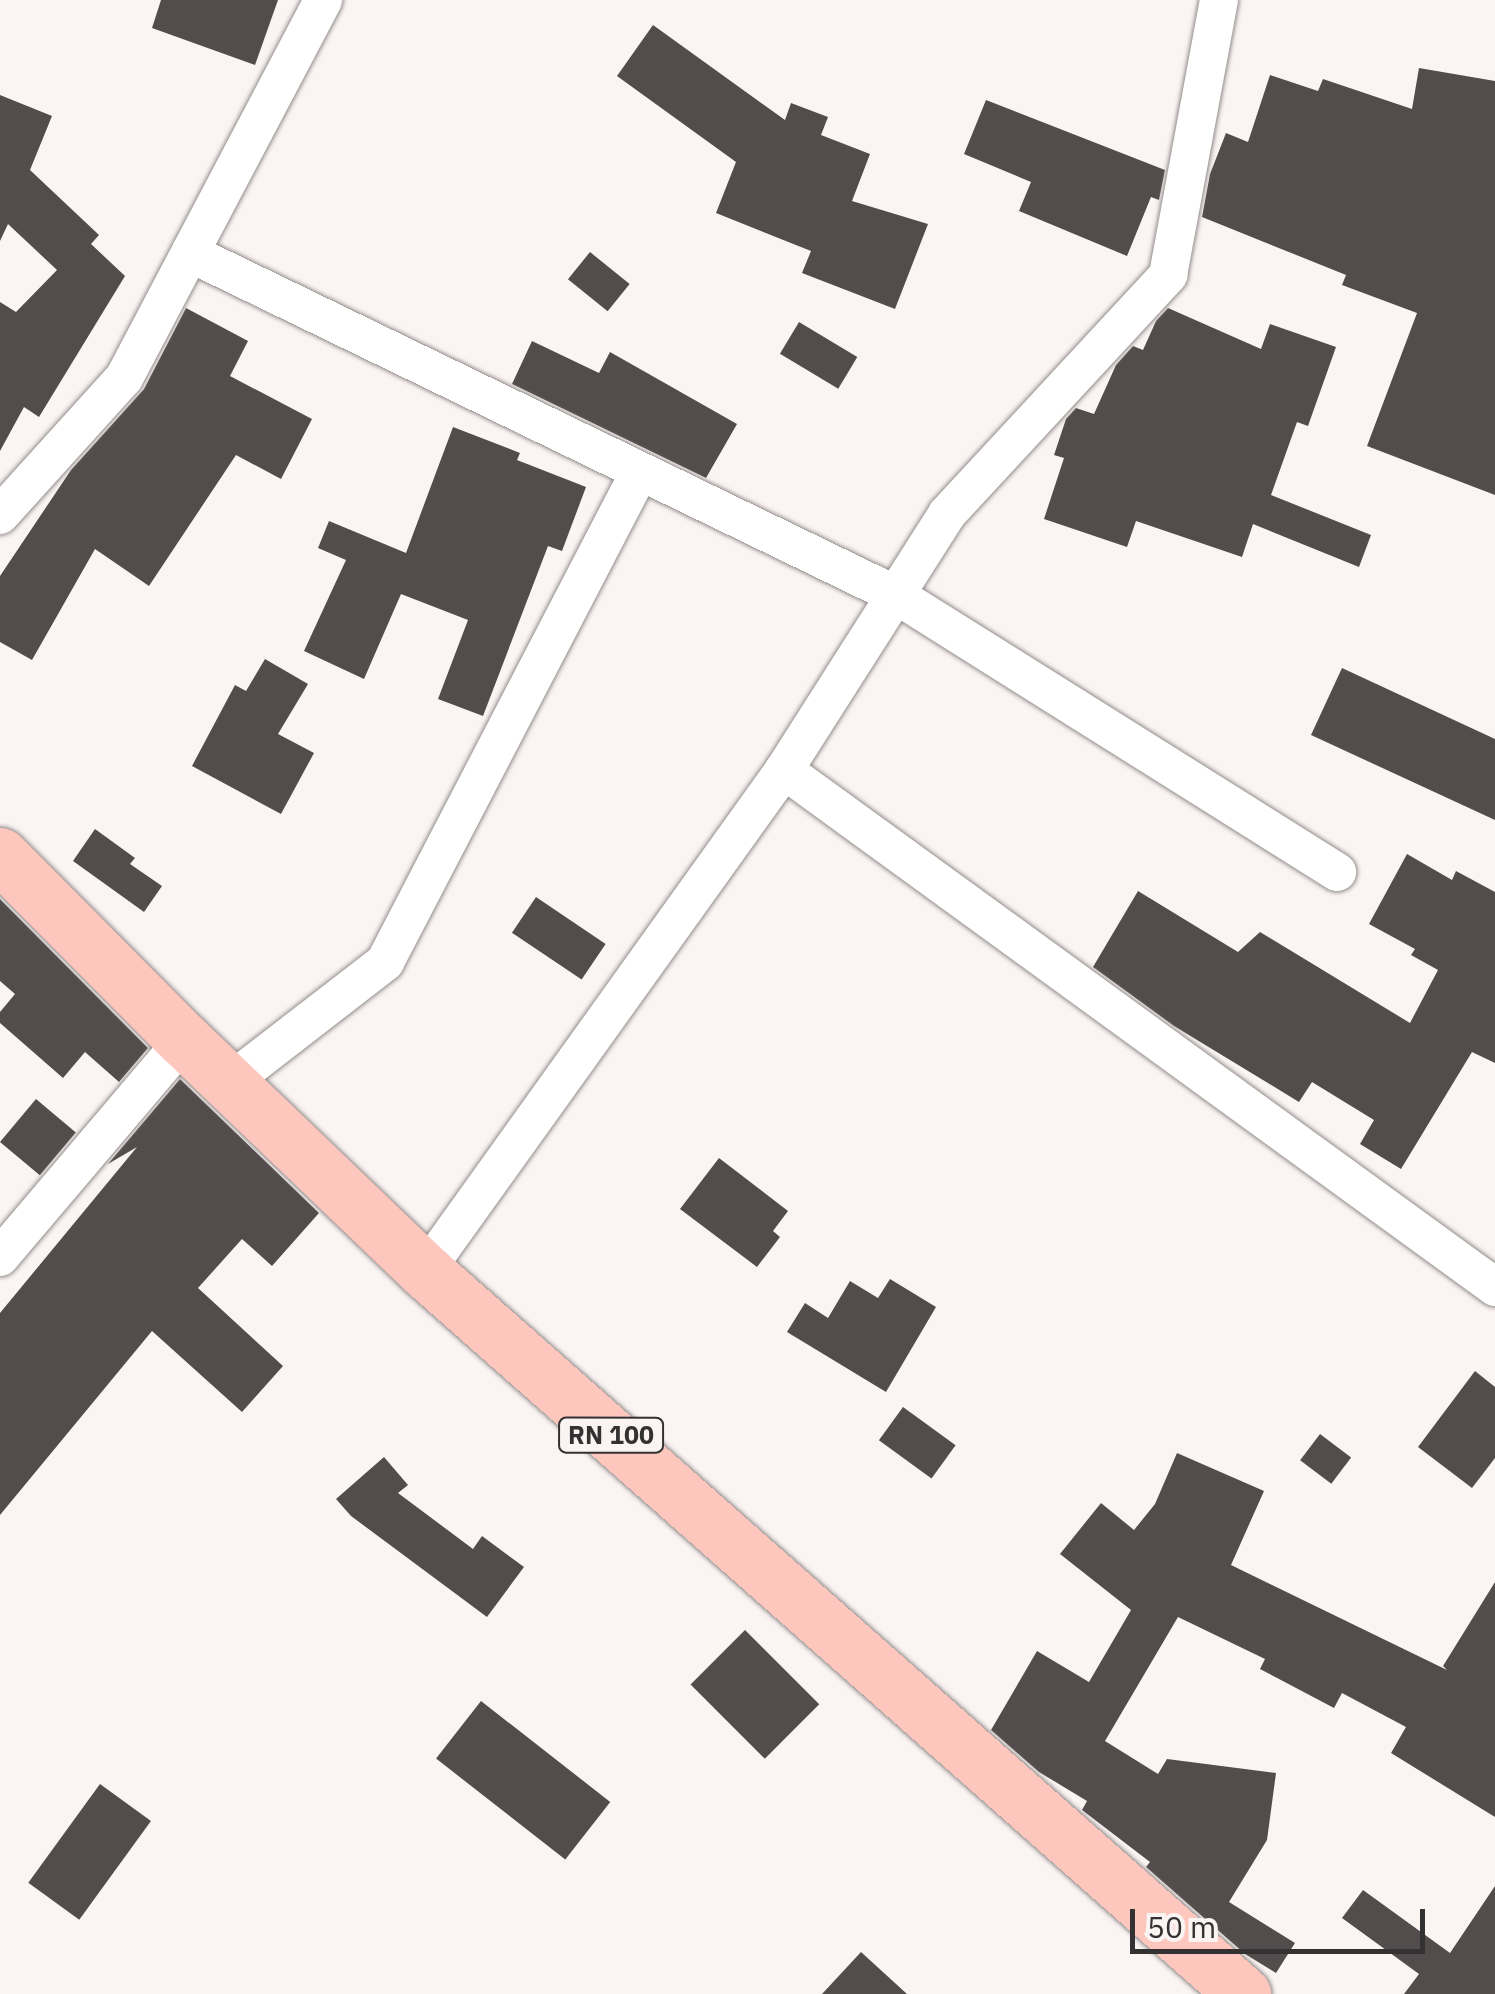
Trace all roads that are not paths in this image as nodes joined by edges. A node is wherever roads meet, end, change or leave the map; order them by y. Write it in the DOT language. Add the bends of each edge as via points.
graph roads {
  1 [pos="323,0"];
  2 [pos="1219,0"];
  3 [pos="190,254"];
  4 [pos="640,472"];
  5 [pos="0,515"];
  6 [pos="896,595"];
  7 [pos="784,770"];
  8 [pos="0,854"];
  9 [pos="1337,872"];
  10 [pos="184,1040"];
  11 [pos="230,1082"];
  12 [pos="0,1258"];
  13 [pos="426,1270"];
  14 [pos="1495,1288"];
  15 [pos="1243,1994"];
  1 -- 3 [label="street"];
  2 -- 6 [label="street" via="1168,275 946,514"];
  3 -- 4 [label="street"];
  3 -- 5 [label="street" via="124,378"];
  4 -- 6 [label="street"];
  4 -- 11 [label="street" via="386,962"];
  6 -- 7 [label="street"];
  6 -- 9 [label="street"];
  7 -- 13 [label="street"];
  7 -- 14 [label="street"];
  8 -- 10 [label="main road, RN 100"];
  10 -- 11 [label="main road, RN 100"];
  10 -- 12 [label="street"];
  11 -- 13 [label="main road, RN 100"];
  13 -- 15 [label="main road, RN 100"];
}
